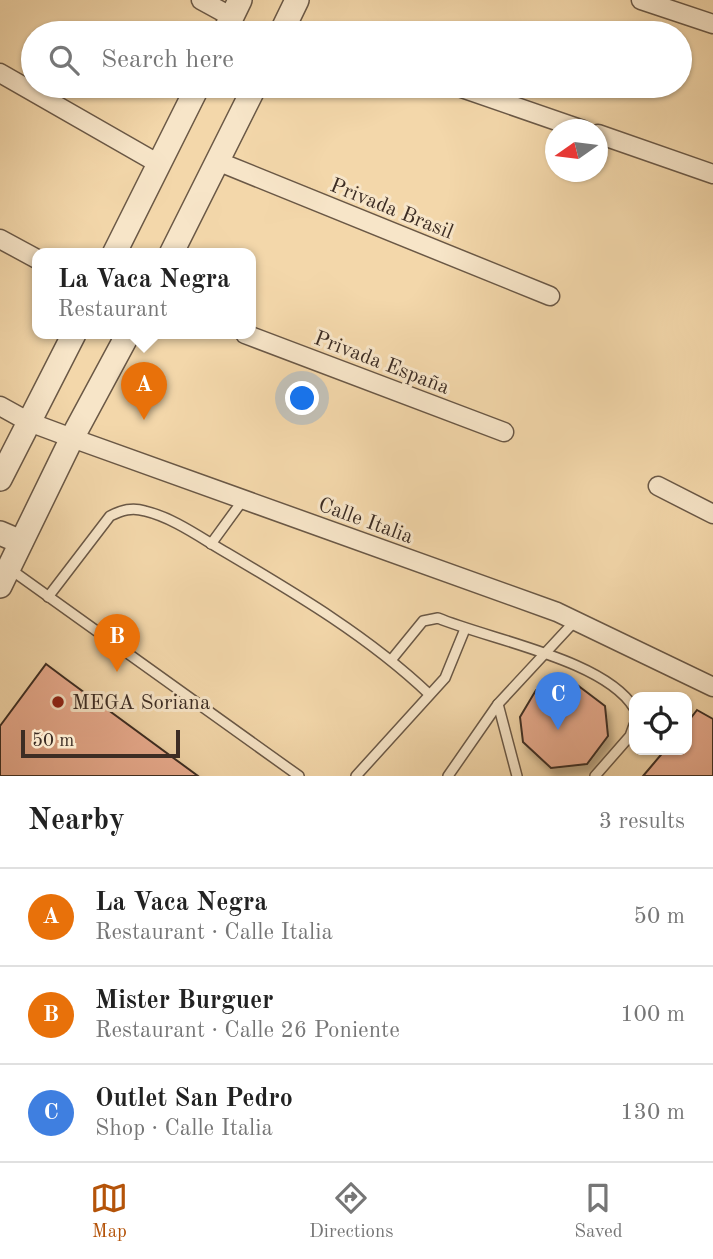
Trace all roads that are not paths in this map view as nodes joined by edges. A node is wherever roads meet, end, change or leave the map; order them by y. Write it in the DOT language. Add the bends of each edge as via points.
graph roads {
  1 [pos="201,0"];
  2 [pos="297,0"];
  3 [pos="641,0"];
  4 [pos="232,17"];
  5 [pos="292,21"];
  6 [pos="713,24"];
  7 [pos="0,73"];
  8 [pos="21,85"];
  9 [pos="44,98"];
  10 [pos="192,98"];
  11 [pos="249,98"];
  12 [pos="491,98"];
  13 [pos="551,119"];
  14 [pos="608,138"];
  15 [pos="218,161"];
  16 [pos="159,164"];
  17 [pos="713,174"];
  18 [pos="0,239"];
  19 [pos="117,248"];
  20 [pos="174,248"];
  21 [pos="32,256"];
  22 [pos="550,296"];
  23 [pos="71,339"];
  24 [pos="125,339"];
  25 [pos="256,339"];
  26 [pos="0,406"];
  27 [pos="29,422"];
  28 [pos="504,432"];
  29 [pos="72,438"];
  30 [pos="0,479"];
  31 [pos="658,485"];
  32 [pos="243,499"];
  33 [pos="713,514"];
  34 [pos="10,538"];
  35 [pos="211,544"];
  36 [pos="4,577"];
  37 [pos="48,597"];
  38 [pos="575,621"];
  39 [pos="465,629"];
  40 [pos="544,655"];
  41 [pos="392,660"];
  42 [pos="713,687"];
  43 [pos="429,694"];
  44 [pos="629,700"];
  45 [pos="498,704"];
  46 [pos="629,737"];
  47 [pos="299,776"];
  48 [pos="356,776"];
  49 [pos="448,776"];
  50 [pos="517,776"];
  51 [pos="595,776"];
  1 -- 4 [label="street"];
  2 -- 5 [label="street"];
  3 -- 6 [label="street"];
  7 -- 8 [label="street"];
  9 -- 16 [label="street"];
  10 -- 16 [label="street"];
  11 -- 15 [label="street"];
  12 -- 13 [label="street"];
  14 -- 17 [label="street"];
  15 -- 20 [label="street"];
  15 -- 22 [label="street, Privada Brasil"];
  16 -- 19 [label="street"];
  18 -- 21 [label="street"];
  23 -- 27 [label="street"];
  24 -- 29 [label="street"];
  25 -- 28 [label="street, Privada España"];
  26 -- 27 [label="street, Calle Italia"];
  27 -- 29 [label="street, Calle Italia"];
  27 -- 30 [label="street"];
  29 -- 32 [label="street, Calle Italia"];
  29 -- 34 [label="street"];
  31 -- 33 [label="street"];
  32 -- 35 [label="lane"];
  32 -- 38 [label="street, Calle Italia"];
  34 -- 36 [label="street"];
  35 -- 37 [label="lane" via="152,513 123,509 110,516"];
  35 -- 41 [label="lane" via="310,603"];
  36 -- 37 [label="lane"];
  37 -- 47 [label="lane"];
  38 -- 40 [label="lane"];
  38 -- 42 [label="street, Calle Italia"];
  39 -- 40 [label="lane"];
  39 -- 41 [label="lane" via="427,618"];
  39 -- 43 [label="lane" via="445,678"];
  40 -- 44 [label="lane" via="584,667"];
  40 -- 45 [label="lane"];
  41 -- 43 [label="lane"];
  43 -- 48 [label="lane"];
  45 -- 49 [label="lane"];
  45 -- 50 [label="lane"];
  46 -- 51 [label="lane"];
}
